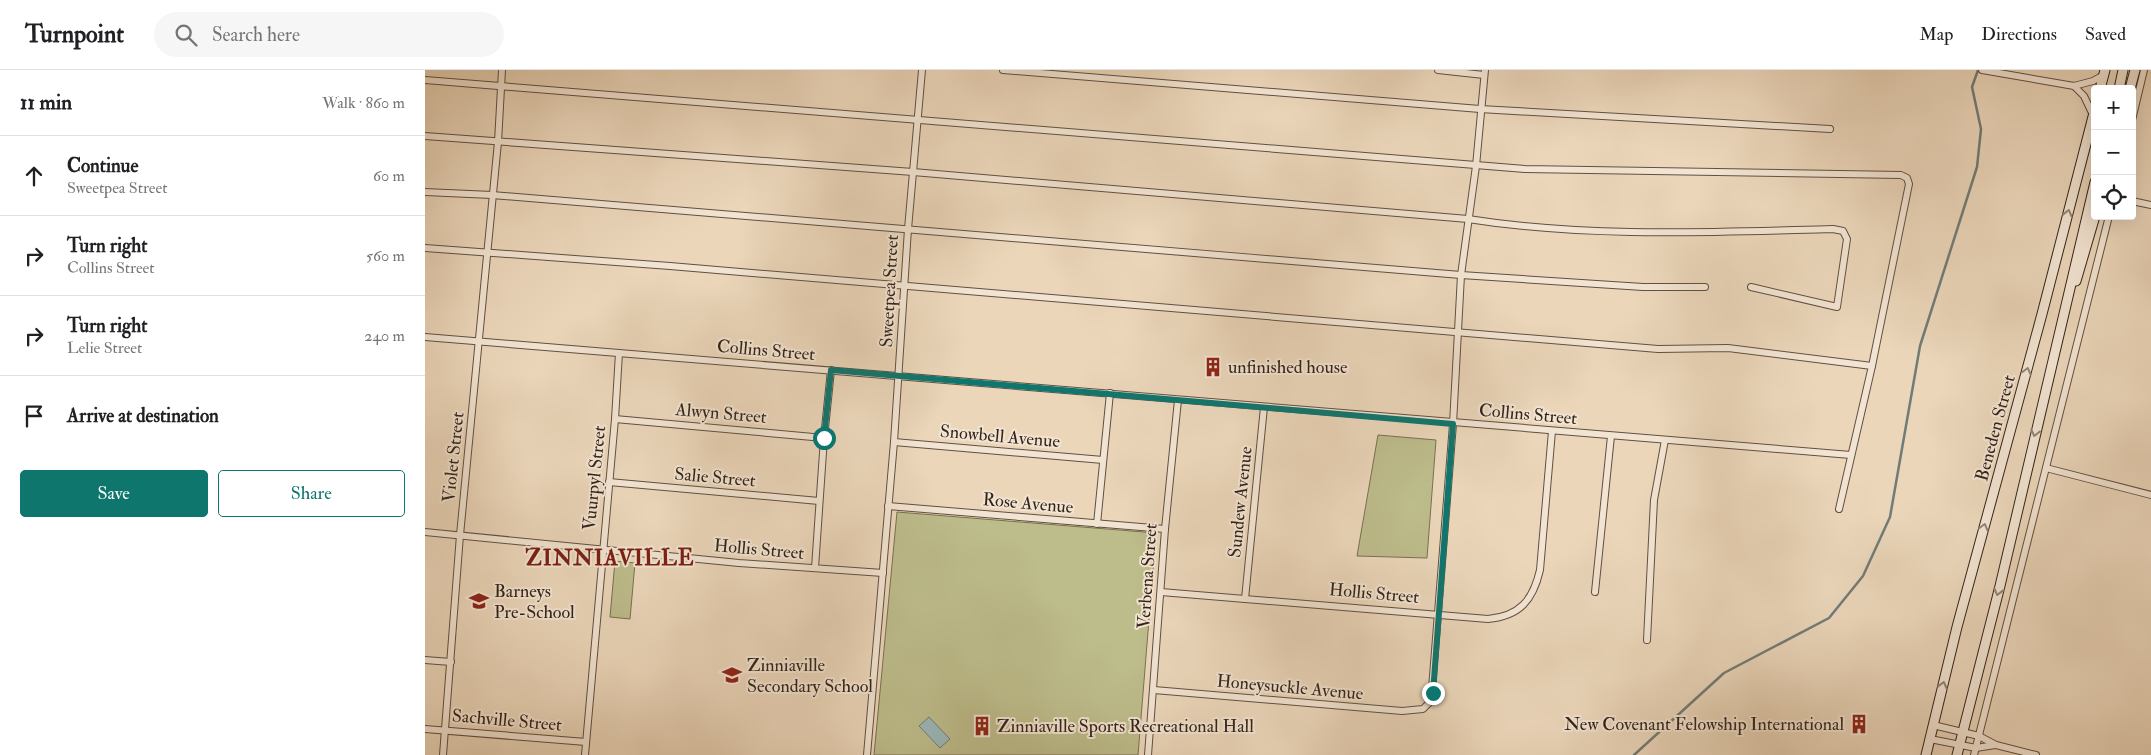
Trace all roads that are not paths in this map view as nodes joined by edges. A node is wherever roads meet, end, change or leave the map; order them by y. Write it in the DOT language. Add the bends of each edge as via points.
graph roads {
  1 [pos="501,70"];
  2 [pos="922,70"];
  3 [pos="1003,70"];
  4 [pos="1438,70"];
  5 [pos="1984,70"];
  6 [pos="2123,70"];
  7 [pos="2135,70"];
  8 [pos="2144,70"];
  9 [pos="2104,72"];
  10 [pos="1484,73"];
  11 [pos="425,80"];
  12 [pos="501,85"];
  13 [pos="2101,85"];
  14 [pos="2120,85"];
  15 [pos="2131,85"];
  16 [pos="2074,86"];
  17 [pos="2136,103"];
  18 [pos="2091,107"];
  19 [pos="1480,109"];
  20 [pos="917,119"];
  21 [pos="2091,124"];
  22 [pos="1830,130"];
  23 [pos="425,136"];
  24 [pos="498,142"];
  25 [pos="1476,166"];
  26 [pos="913,172"];
  27 [pos="425,192"];
  28 [pos="493,196"];
  29 [pos="2091,199"];
  30 [pos="2136,202"];
  31 [pos="2151,206"];
  32 [pos="1468,219"];
  33 [pos="2094,220"];
  34 [pos="2108,220"];
  35 [pos="908,229"];
  36 [pos="425,248"];
  37 [pos="488,253"];
  38 [pos="1461,275"];
  39 [pos="905,287"];
  40 [pos="1705,287"];
  41 [pos="1751,287"];
  42 [pos="2061,323"];
  43 [pos="1458,333"];
  44 [pos="425,337"];
  45 [pos="479,342"];
  46 [pos="619,353"];
  47 [pos="1872,366"];
  48 [pos="831,370"];
  49 [pos="899,375"];
  50 [pos="1110,393"];
  51 [pos="1177,400"];
  52 [pos="1265,408"];
  53 [pos="615,419"];
  54 [pos="1453,424"];
  55 [pos="1552,432"];
  56 [pos="1611,436"];
  57 [pos="824,438"];
  58 [pos="1665,440"];
  59 [pos="894,442"];
  60 [pos="1851,455"];
  61 [pos="1103,460"];
  62 [pos="2046,468"];
  63 [pos="609,482"];
  64 [pos="2151,495"];
  65 [pos="819,501"];
  66 [pos="888,506"];
  67 [pos="1839,509"];
  68 [pos="1097,524"];
  69 [pos="1165,528"];
  70 [pos="425,532"];
  71 [pos="460,535"];
  72 [pos="602,550"];
  73 [pos="815,568"];
  74 [pos="883,573"];
  75 [pos="1161,592"];
  76 [pos="1595,592"];
  77 [pos="1245,599"];
  78 [pos="1438,614"];
  79 [pos="1647,640"];
  80 [pos="425,660"];
  81 [pos="451,662"];
  82 [pos="1154,690"];
  83 [pos="1933,725"];
  84 [pos="425,729"];
  85 [pos="445,731"];
  86 [pos="1963,732"];
  87 [pos="1979,736"];
  88 [pos="1930,738"];
  89 [pos="586,742"];
  90 [pos="1960,745"];
  91 [pos="1996,745"];
  92 [pos="1975,751"];
  93 [pos="443,755"];
  94 [pos="585,755"];
  95 [pos="867,755"];
  96 [pos="1149,755"];
  97 [pos="1926,755"];
  98 [pos="1957,755"];
  99 [pos="2036,755"];
  1 -- 12 [label="street, Violet Street"];
  2 -- 20 [label="street, Sweetpea Street"];
  3 -- 19 [label="street"];
  4 -- 10 [label="street"];
  5 -- 16 [label="street"];
  6 -- 14 [label="main road"];
  7 -- 15 [label="main road"];
  8 -- 17 [label="street"];
  9 -- 13 [label="main road"];
  9 -- 16 [label="street" via="2093,81"];
  10 -- 19 [label="street"];
  11 -- 12 [label="street"];
  12 -- 20 [label="street"];
  12 -- 24 [label="street, Violet Street"];
  16 -- 18 [label="street"];
  19 -- 22 [label="street"];
  19 -- 25 [label="street"];
  20 -- 25 [label="street"];
  20 -- 26 [label="street, Sweetpea Street"];
  83 -- 21 [label="main road, Beneden Street, one-way"];
  23 -- 24 [label="street"];
  24 -- 26 [label="street"];
  24 -- 28 [label="street, Violet Street"];
  25 -- 32 [label="street"];
  25 -- 47 [label="street" via="1901,175 1907,178 1909,184"];
  26 -- 32 [label="street"];
  26 -- 35 [label="street, Sweetpea Street"];
  27 -- 28 [label="street"];
  28 -- 35 [label="street"];
  28 -- 37 [label="street, Violet Street"];
  29 -- 42 [label="main road"];
  30 -- 31 [label="street"];
  32 -- 38 [label="street"];
  32 -- 41 [label="street" via="1503,225 1656,233 1833,228 1843,231 1847,238 1837,307"];
  33 -- 42 [label="main road"];
  34 -- 62 [label="street"];
  35 -- 38 [label="street"];
  35 -- 39 [label="street, Sweetpea Street"];
  36 -- 37 [label="street"];
  37 -- 39 [label="street"];
  37 -- 45 [label="street, Violet Street"];
  38 -- 40 [label="street" via="1643,287"];
  38 -- 43 [label="street"];
  39 -- 43 [label="street"];
  39 -- 49 [label="street, Sweetpea Street"];
  42 -- 86 [label="main road, one-way"];
  43 -- 47 [label="street" via="1657,349 1728,348"];
  43 -- 54 [label="street"];
  44 -- 45 [label="street, Collins Street"];
  45 -- 46 [label="street, Collins Street"];
  45 -- 71 [label="street, Violet Street"];
  46 -- 48 [label="street, Collins Street"];
  46 -- 53 [label="street, Vuurpyl Street"];
  47 -- 60 [label="street"];
  48 -- 49 [label="street, Collins Street"];
  48 -- 57 [label="street"];
  49 -- 50 [label="street, Collins Street"];
  49 -- 59 [label="street, Sweetpea Street"];
  50 -- 51 [label="street, Collins Street"];
  50 -- 61 [label="street"];
  51 -- 52 [label="street, Collins Street"];
  51 -- 69 [label="street, Verbena Street"];
  52 -- 54 [label="street, Collins Street"];
  52 -- 77 [label="street, Sundew Avenue"];
  53 -- 57 [label="street, Alwyn Street"];
  53 -- 63 [label="street, Vuurpyl Street"];
  54 -- 55 [label="street, Collins Street"];
  54 -- 78 [label="street"];
  55 -- 56 [label="street, Collins Street"];
  55 -- 78 [label="street, Hollis Street" via="1540,570 1529,598 1510,616 1500,618"];
  56 -- 58 [label="street, Collins Street"];
  56 -- 76 [label="street"];
  57 -- 65 [label="street"];
  58 -- 60 [label="street, Collins Street"];
  58 -- 79 [label="street" via="1654,500"];
  59 -- 61 [label="street, Snowbell Avenue"];
  59 -- 66 [label="street, Sweetpea Street"];
  60 -- 67 [label="street"];
  61 -- 68 [label="street"];
  62 -- 64 [label="street"];
  62 -- 87 [label="street"];
  63 -- 65 [label="street, Salie Street"];
  63 -- 72 [label="street, Vuurpyl Street"];
  65 -- 73 [label="street"];
  66 -- 68 [label="street, Rose Avenue"];
  66 -- 74 [label="street, Sweetpea Street"];
  68 -- 69 [label="street, Rose Avenue"];
  69 -- 75 [label="street, Verbena Street"];
  70 -- 71 [label="street, Hollis Street"];
  71 -- 72 [label="street, Hollis Street"];
  71 -- 81 [label="street, Violet Street"];
  72 -- 73 [label="street, Hollis Street"];
  72 -- 89 [label="street, Vuurpyl Street"];
  73 -- 74 [label="street, Hollis Street"];
  74 -- 95 [label="street, Sweetpea Street"];
  75 -- 77 [label="street, Hollis Street"];
  75 -- 82 [label="street, Verbena Street"];
  77 -- 78 [label="street, Hollis Street"];
  78 -- 82 [label="street, Honeysuckle Avenue" via="1433,693 1431,701 1423,709 1402,711"];
  80 -- 81 [label="street"];
  81 -- 85 [label="street, Violet Street"];
  82 -- 96 [label="street, Verbena Street"];
  83 -- 86 [label="street"];
  83 -- 88 [label="main road, Beneden Street"];
  84 -- 85 [label="street, Sachville Street"];
  85 -- 89 [label="street, Sachville Street"];
  85 -- 93 [label="street, Violet Street"];
  86 -- 87 [label="street"];
  86 -- 90 [label="main road"];
  87 -- 91 [label="street"];
  87 -- 92 [label="street"];
  88 -- 90 [label="street"];
  88 -- 97 [label="main road, Beneden Street"];
  89 -- 94 [label="street, Vuurpyl Street"];
  90 -- 92 [label="street"];
  90 -- 98 [label="main road"];
  91 -- 92 [label="street"];
  91 -- 99 [label="street"];
}
